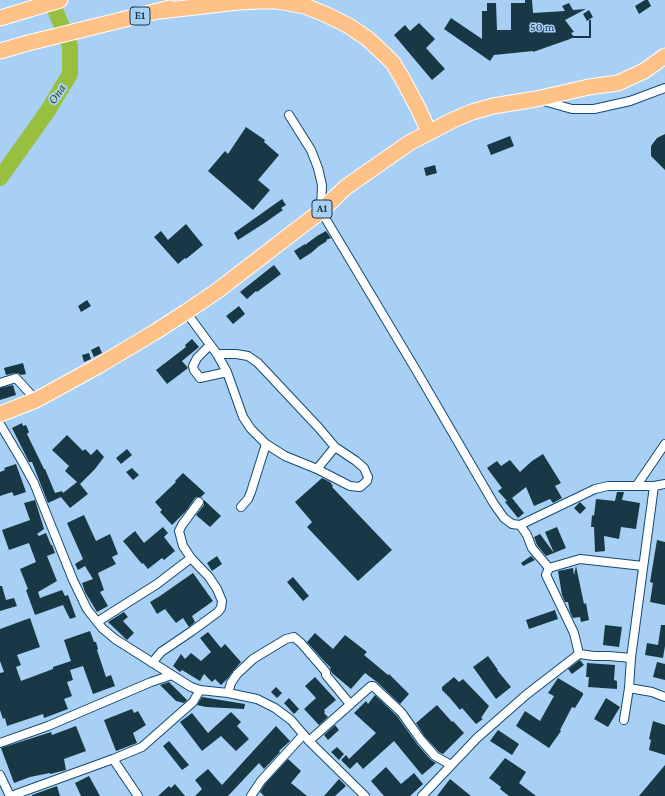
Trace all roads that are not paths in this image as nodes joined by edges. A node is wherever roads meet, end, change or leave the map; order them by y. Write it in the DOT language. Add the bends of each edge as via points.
graph roads {
  1 [pos="60,0"];
  2 [pos="207,0"];
  3 [pos="160,11"];
  4 [pos="0,18"];
  5 [pos="0,51"];
  6 [pos="665,56"];
  7 [pos="665,88"];
  8 [pos="536,99"];
  9 [pos="289,115"];
  10 [pos="429,132"];
  11 [pos="321,211"];
  12 [pos="186,312"];
  13 [pos="210,344"];
  14 [pos="217,354"];
  15 [pos="227,372"];
  16 [pos="0,383"];
  17 [pos="36,400"];
  18 [pos="0,414"];
  19 [pos="0,424"];
  20 [pos="266,444"];
  21 [pos="665,444"];
  22 [pos="335,447"];
  23 [pos="317,469"];
  24 [pos="665,484"];
  25 [pos="637,485"];
  26 [pos="654,486"];
  27 [pos="198,502"];
  28 [pos="242,507"];
  29 [pos="520,525"];
  30 [pos="191,558"];
  31 [pos="643,566"];
  32 [pos="549,568"];
  33 [pos="97,622"];
  34 [pos="579,654"];
  35 [pos="631,658"];
  36 [pos="152,663"];
  37 [pos="172,675"];
  38 [pos="629,688"];
  39 [pos="200,690"];
  40 [pos="228,693"];
  41 [pos="665,697"];
  42 [pos="350,704"];
  43 [pos="624,720"];
  44 [pos="303,735"];
  45 [pos="309,741"];
  46 [pos="0,743"];
  47 [pos="113,759"];
  48 [pos="451,765"];
  49 [pos="0,775"];
  50 [pos="11,796"];
  51 [pos="138,796"];
  52 [pos="251,796"];
  53 [pos="365,796"];
  54 [pos="422,796"];
  1 -- 4 [label="highway"];
  2 -- 3 [label="highway, E1"];
  3 -- 5 [label="highway, E1"];
  3 -- 10 [label="highway" via="277,1 305,6 327,15 368,39 393,63"];
  6 -- 8 [label="highway, A1" via="644,71 618,83"];
  7 -- 8 [label="street" via="630,101 594,109 572,109"];
  8 -- 10 [label="highway, A1" via="472,112"];
  9 -- 11 [label="street" via="311,150 318,168 322,185"];
  10 -- 11 [label="highway, A1" via="408,143 346,187"];
  11 -- 12 [label="highway, A1"];
  11 -- 29 [label="street" via="494,504 504,518 512,524"];
  12 -- 13 [label="street"];
  12 -- 17 [label="highway, A1"];
  13 -- 14 [label="street"];
  13 -- 15 [label="street" via="197,358 194,370 200,378"];
  14 -- 15 [label="street"];
  14 -- 22 [label="street" via="248,356 258,363"];
  15 -- 20 [label="street" via="243,417"];
  16 -- 17 [label="street" via="16,378"];
  17 -- 18 [label="highway, A1"];
  19 -- 33 [label="street" via="34,483 73,580 87,609"];
  20 -- 23 [label="street" via="285,456"];
  20 -- 28 [label="street" via="251,492"];
  21 -- 25 [label="street"];
  22 -- 23 [label="street"];
  22 -- 23 [label="street" via="364,468 367,481 360,487 350,486"];
  24 -- 26 [label="street"];
  25 -- 26 [label="street"];
  25 -- 29 [label="street" via="595,489"];
  26 -- 31 [label="street"];
  27 -- 30 [label="street" via="179,532 183,546"];
  29 -- 32 [label="street" via="532,548"];
  30 -- 33 [label="street" via="157,584"];
  30 -- 36 [label="street" via="217,589 222,601 221,608 161,652"];
  31 -- 32 [label="street" via="580,559"];
  31 -- 35 [label="street"];
  32 -- 34 [label="street" via="546,575 574,633"];
  33 -- 36 [label="street" via="115,639"];
  34 -- 35 [label="street"];
  34 -- 48 [label="street" via="515,705"];
  35 -- 38 [label="street"];
  36 -- 37 [label="street"];
  37 -- 39 [label="street"];
  37 -- 46 [label="street"];
  38 -- 41 [label="street"];
  38 -- 43 [label="street"];
  39 -- 40 [label="street"];
  39 -- 47 [label="street" via="193,702 142,747"];
  40 -- 42 [label="street" via="237,674 253,659 286,639 294,637 301,642"];
  40 -- 44 [label="street" via="257,699 275,708 291,720"];
  42 -- 45 [label="street"];
  42 -- 48 [label="street" via="373,686 402,712 435,756"];
  44 -- 45 [label="street"];
  44 -- 52 [label="street" via="261,781"];
  45 -- 53 [label="street"];
  47 -- 50 [label="street"];
  47 -- 51 [label="street"];
  48 -- 54 [label="street"];
  49 -- 50 [label="street"];
}
